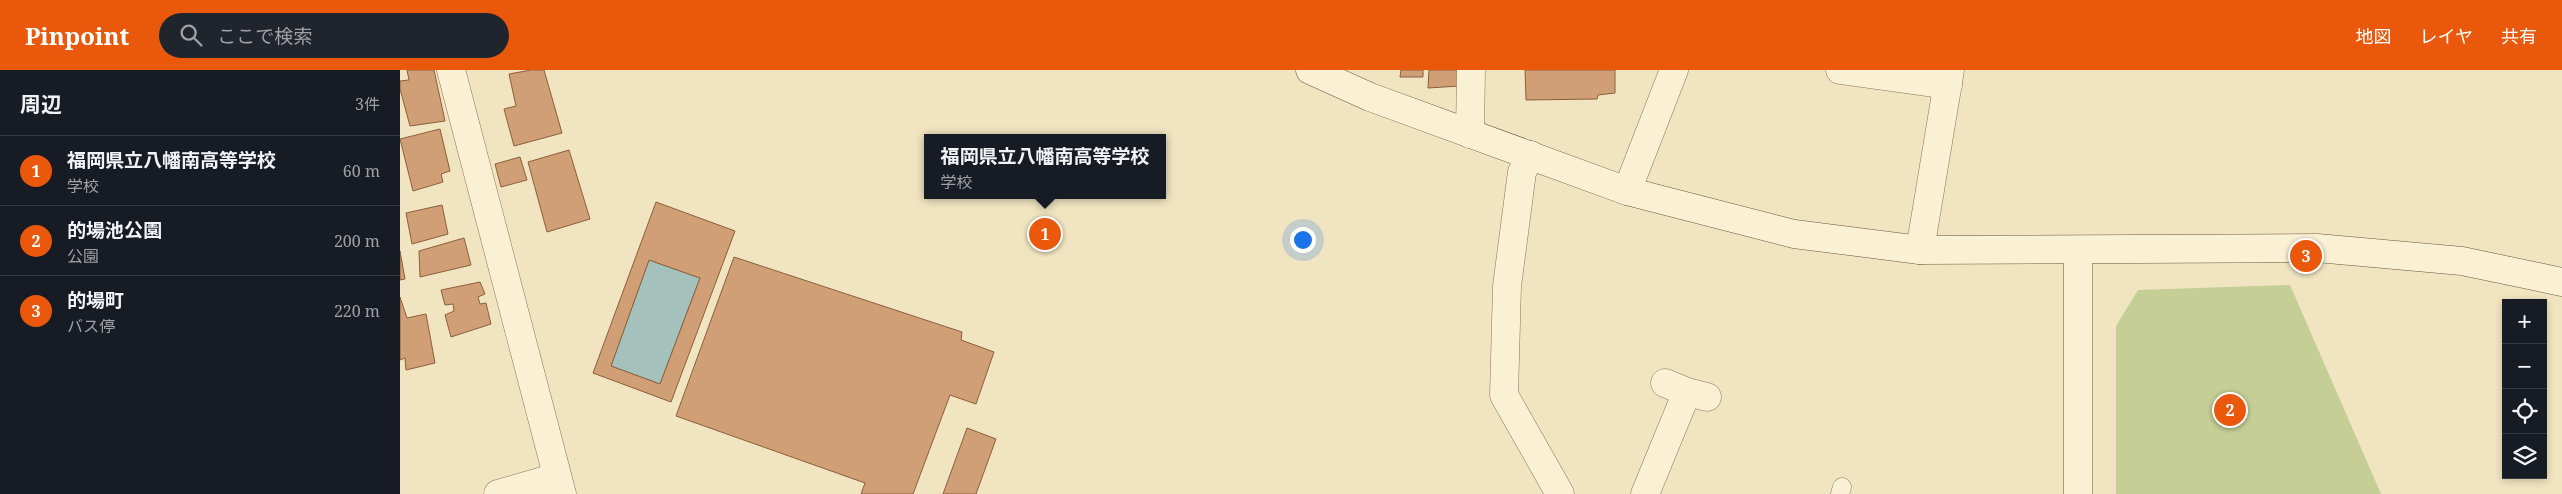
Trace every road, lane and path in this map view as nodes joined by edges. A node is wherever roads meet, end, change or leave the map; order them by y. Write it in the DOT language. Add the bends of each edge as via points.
graph roads {
  1 [pos="450,70"];
  2 [pos="1310,70"];
  3 [pos="1471,70"];
  4 [pos="1674,70"];
  5 [pos="1840,70"];
  6 [pos="1949,78"];
  7 [pos="1470,134"];
  8 [pos="1531,155"];
  9 [pos="1627,191"];
  10 [pos="1920,250"];
  11 [pos="2078,251"];
  12 [pos="2562,282"];
  13 [pos="1686,391"];
  14 [pos="559,486"];
  15 [pos="498,494"];
  16 [pos="1560,494"];
  17 [pos="1645,494"];
  18 [pos="2078,494"];
  1 -- 14 [label="street"];
  2 -- 7 [label="street"];
  3 -- 7 [label="street"];
  4 -- 9 [label="street"];
  5 -- 6 [label="street"];
  6 -- 10 [label="street"];
  7 -- 8 [label="street"];
  8 -- 9 [label="street"];
  8 -- 16 [label="street" via="1522,172 1506,286 1504,395"];
  9 -- 10 [label="street" via="1794,234"];
  10 -- 11 [label="street"];
  11 -- 12 [label="street" via="2317,248 2462,261"];
  11 -- 18 [label="street"];
  13 -- 17 [label="street"];
  14 -- 15 [label="street"];
}
